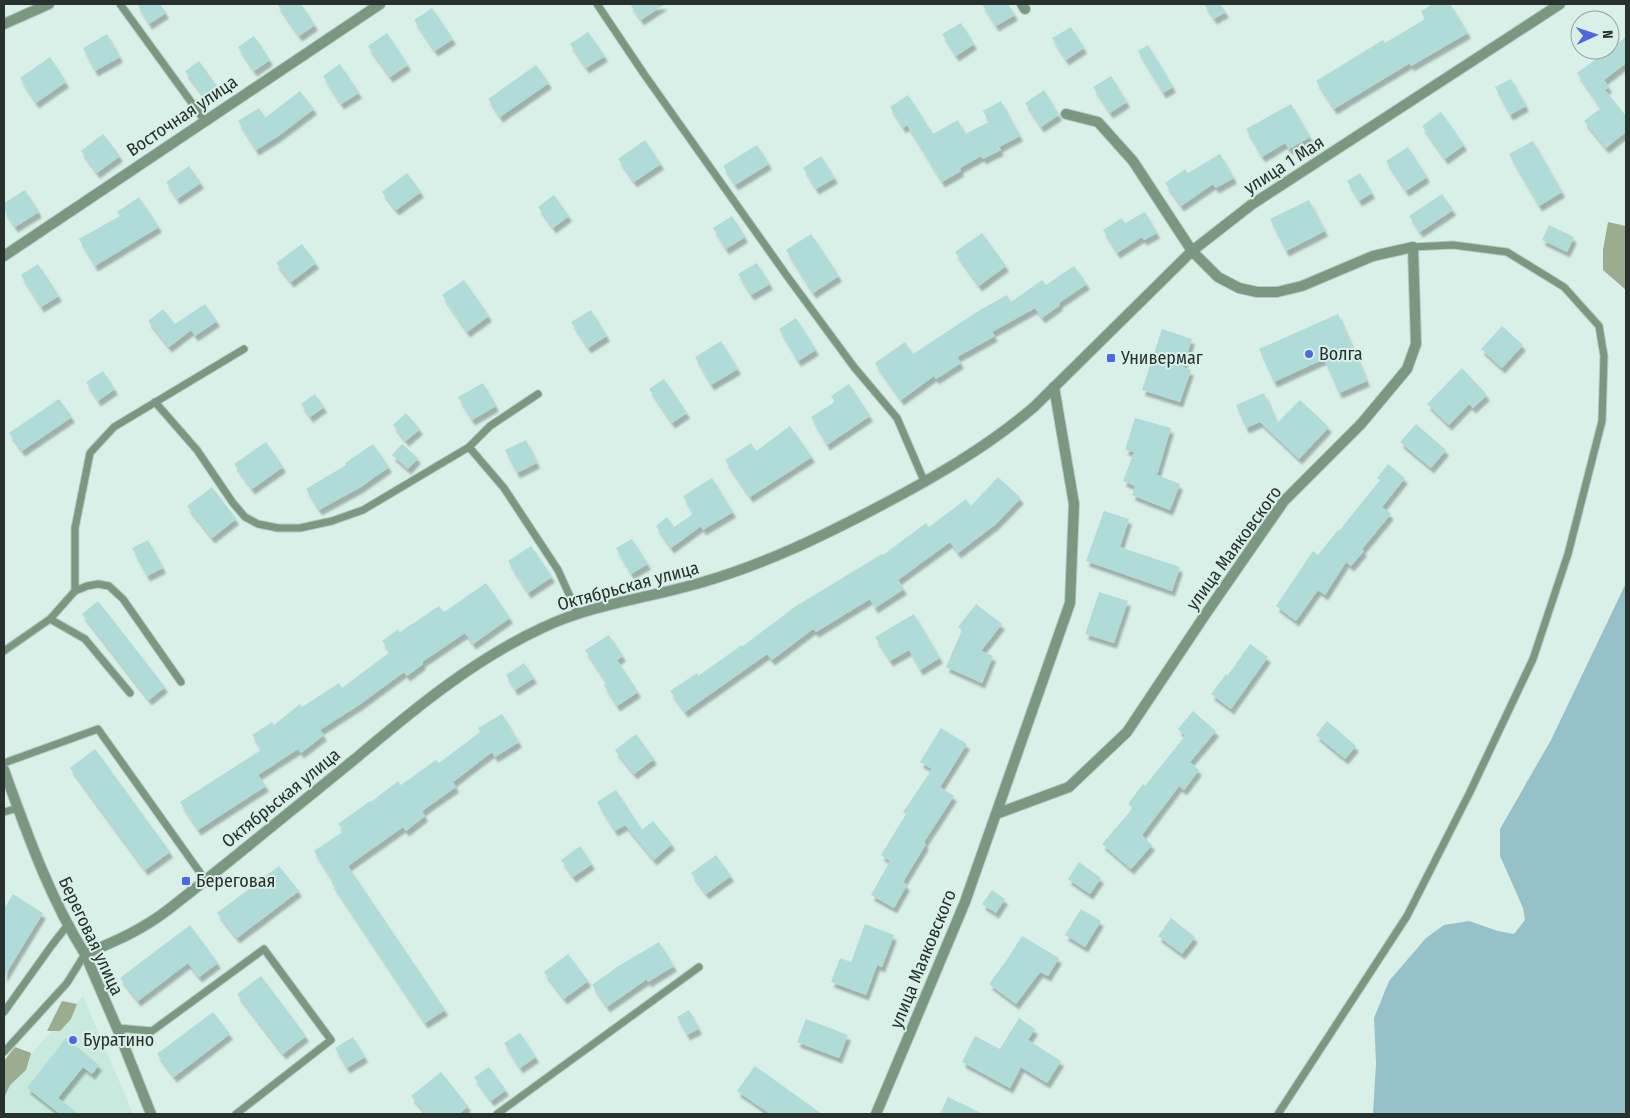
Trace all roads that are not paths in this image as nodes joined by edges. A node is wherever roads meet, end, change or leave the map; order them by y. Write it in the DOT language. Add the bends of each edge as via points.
graph roads {
  1 [pos="49,4"];
  2 [pos="120,4"];
  3 [pos="380,4"];
  4 [pos="598,4"];
  5 [pos="1560,4"];
  6 [pos="4,24"];
  7 [pos="1066,114"];
  8 [pos="205,121"];
  9 [pos="1413,247"];
  10 [pos="1192,251"];
  11 [pos="4,256"];
  12 [pos="244,350"];
  13 [pos="1054,387"];
  14 [pos="538,394"];
  15 [pos="155,402"];
  16 [pos="469,447"];
  17 [pos="925,483"];
  18 [pos="74,591"];
  19 [pos="578,614"];
  20 [pos="50,619"];
  21 [pos="4,651"];
  22 [pos="181,682"];
  23 [pos="130,693"];
  24 [pos="4,763"];
  25 [pos="4,770"];
  26 [pos="18,808"];
  27 [pos="4,812"];
  28 [pos="996,814"];
  29 [pos="206,881"];
  30 [pos="67,926"];
  31 [pos="85,954"];
  32 [pos="699,967"];
  33 [pos="4,1012"];
  34 [pos="117,1028"];
  35 [pos="4,1052"];
  36 [pos="151,1114"];
  37 [pos="236,1114"];
  38 [pos="497,1114"];
  39 [pos="876,1114"];
  40 [pos="1278,1114"];
  1 -- 6 [label="street"];
  2 -- 8 [label="lane"];
  3 -- 8 [label="street, Восточная улица"];
  4 -- 17 [label="lane" via="649,82 787,276 854,367 897,418"];
  5 -- 10 [label="street, улица 1 Мая" via="1251,205"];
  7 -- 10 [label="street" via="1098,122 1133,162"];
  8 -- 11 [label="street, Восточная улица"];
  9 -- 10 [label="street" via="1373,256 1302,286 1277,292 1239,288 1218,277"];
  9 -- 28 [label="street, улица Маяковского" via="1416,344 1407,370 1361,424 1284,501 1127,732 1070,788"];
  9 -- 40 [label="lane" via="1454,245 1508,252 1564,287 1599,326 1604,356 1602,421 1568,554 1533,659 1407,916"];
  10 -- 13 [label="street, улица 1 Мая"];
  12 -- 15 [label="lane"];
  13 -- 17 [label="street, Октябрьская улица" via="1008,429"];
  13 -- 28 [label="street, улица Маяковского" via="1074,504 1070,603"];
  14 -- 16 [label="lane" via="490,426"];
  15 -- 16 [label="lane" via="197,450 245,516 258,524 278,528 300,528 363,510"];
  15 -- 18 [label="lane" via="114,427 90,453 75,528"];
  16 -- 19 [label="lane" via="504,488 558,570"];
  17 -- 19 [label="street, Октябрьская улица" via="777,557 702,583"];
  18 -- 20 [label="lane"];
  18 -- 22 [label="lane" via="98,584 109,586 123,599"];
  19 -- 29 [label="street, Октябрьская улица" via="509,644 440,691"];
  20 -- 21 [label="lane"];
  20 -- 23 [label="lane" via="85,639"];
  24 -- 29 [label="lane" via="98,729"];
  25 -- 26 [label="street, Береговая улица"];
  26 -- 27 [label="lane"];
  26 -- 30 [label="street, Береговая улица"];
  28 -- 39 [label="street, улица Маяковского" via="965,902"];
  29 -- 31 [label="street, Октябрьская улица" via="148,925"];
  30 -- 31 [label="street, Береговая улица"];
  30 -- 33 [label="lane"];
  31 -- 34 [label="street, Береговая улица"];
  31 -- 35 [label="lane" via="67,984"];
  32 -- 38 [label="lane"];
  34 -- 36 [label="street, Береговая улица"];
  34 -- 37 [label="lane" via="152,1031 264,949 331,1040"];
}
